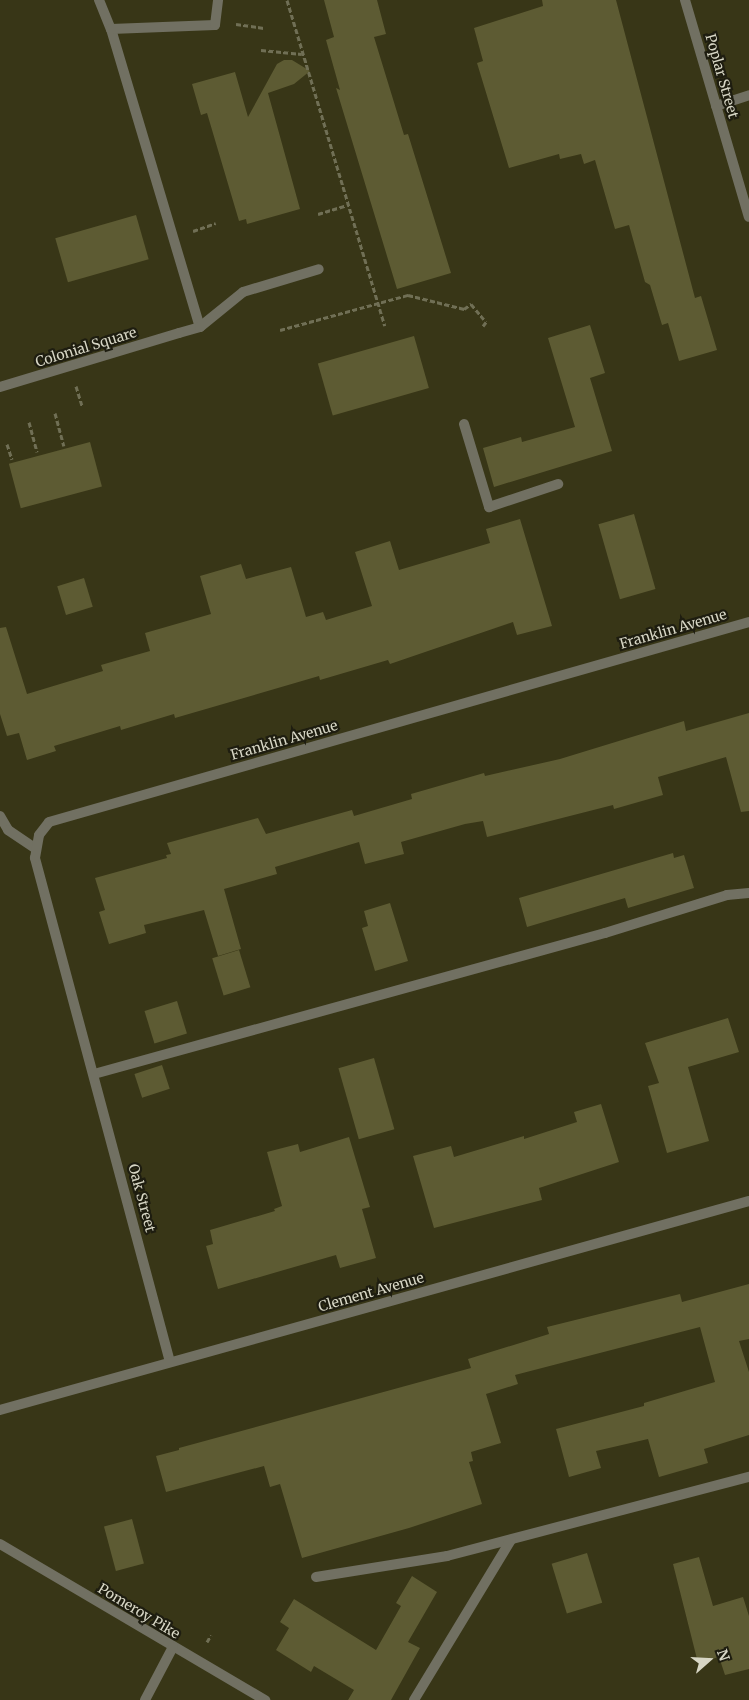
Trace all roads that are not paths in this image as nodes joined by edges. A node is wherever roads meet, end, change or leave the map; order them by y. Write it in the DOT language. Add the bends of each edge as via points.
graph roads {
  1 [pos="99,0"];
  2 [pos="218,0"];
  3 [pos="685,0"];
  4 [pos="111,29"];
  5 [pos="749,95"];
  6 [pos="716,106"];
  7 [pos="749,217"];
  8 [pos="319,269"];
  9 [pos="200,326"];
  10 [pos="0,387"];
  11 [pos="464,424"];
  12 [pos="558,484"];
  13 [pos="749,622"];
  14 [pos="0,816"];
  15 [pos="35,848"];
  16 [pos="749,893"];
  17 [pos="94,1074"];
  18 [pos="749,1200"];
  19 [pos="170,1362"];
  20 [pos="0,1410"];
  21 [pos="749,1477"];
  22 [pos="511,1540"];
  23 [pos="0,1544"];
  24 [pos="316,1578"];
  25 [pos="173,1647"];
  26 [pos="145,1700"];
  27 [pos="265,1700"];
  28 [pos="414,1700"];
  1 -- 4 [label="street"];
  2 -- 4 [label="street" via="215,25"];
  3 -- 6 [label="street, Poplar Street"];
  4 -- 9 [label="street"];
  5 -- 6 [label="street"];
  6 -- 7 [label="street, Poplar Street"];
  8 -- 9 [label="street, Colonial Square" via="243,292"];
  9 -- 10 [label="street, Colonial Square"];
  11 -- 12 [label="street" via="489,507"];
  13 -- 15 [label="street, Franklin Avenue" via="49,822 39,835"];
  14 -- 15 [label="street" via="8,830"];
  15 -- 17 [label="street, Oak Street" via="35,858"];
  16 -- 17 [label="street" via="727,895 605,933"];
  17 -- 19 [label="street, Oak Street"];
  18 -- 19 [label="street, Clement Avenue"];
  19 -- 20 [label="street, Clement Avenue"];
  21 -- 22 [label="street"];
  22 -- 24 [label="street" via="447,1556"];
  22 -- 28 [label="street"];
  23 -- 25 [label="street, Pomeroy Pike"];
  25 -- 26 [label="street"];
  25 -- 27 [label="street, Pomeroy Pike"];
}
